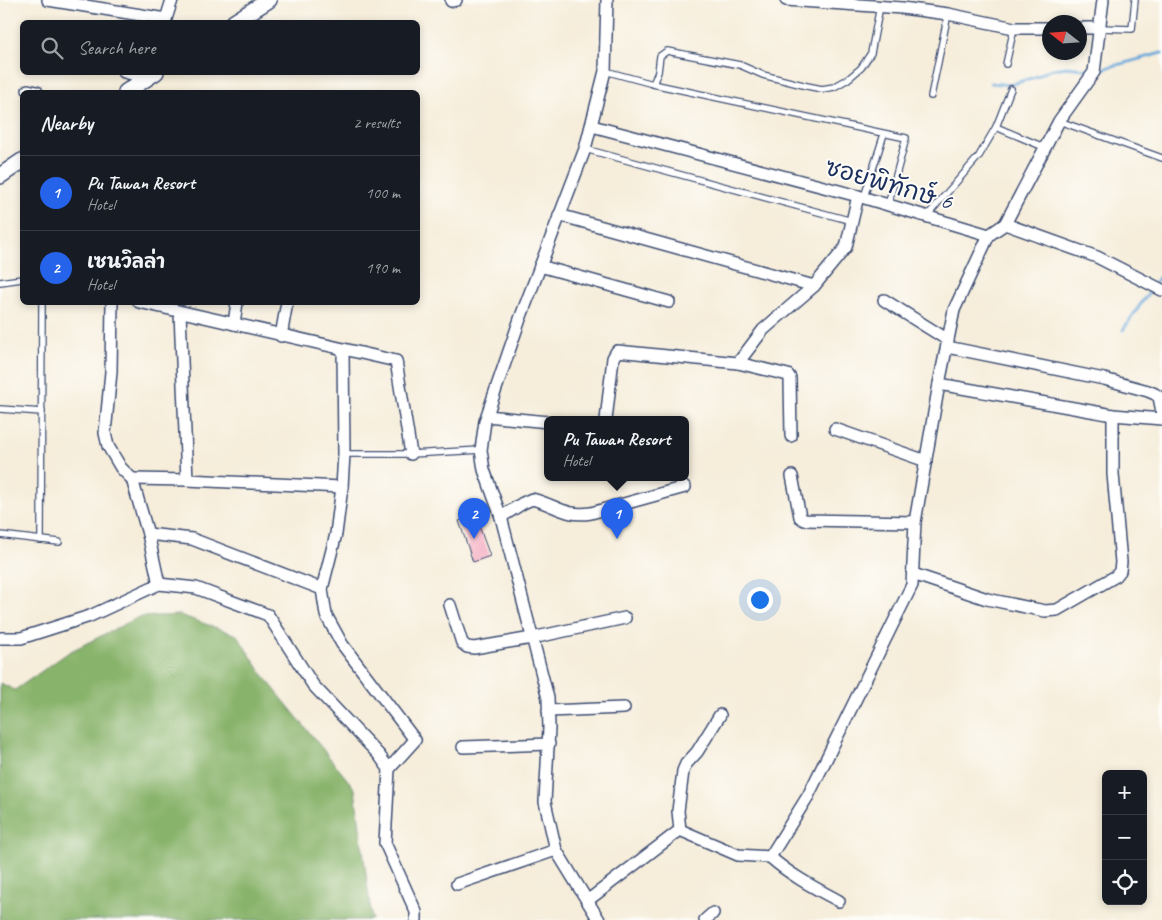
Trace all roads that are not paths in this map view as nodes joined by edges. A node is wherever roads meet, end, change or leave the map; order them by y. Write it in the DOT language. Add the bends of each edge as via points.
graph roads {
  1 [pos="48,0"];
  2 [pos="172,0"];
  3 [pos="269,0"];
  4 [pos="606,0"];
  5 [pos="786,0"];
  6 [pos="1103,0"];
  7 [pos="1134,0"];
  8 [pos="880,6"];
  9 [pos="948,14"];
  10 [pos="160,20"];
  11 [pos="166,20"];
  12 [pos="237,20"];
  13 [pos="1014,28"];
  14 [pos="1042,28"];
  15 [pos="1087,28"];
  16 [pos="1100,28"];
  17 [pos="1006,64"];
  18 [pos="605,71"];
  19 [pos="134,75"];
  20 [pos="148,79"];
  21 [pos="653,84"];
  22 [pos="1012,89"];
  23 [pos="129,90"];
  24 [pos="931,96"];
  25 [pos="1060,121"];
  26 [pos="592,126"];
  27 [pos="996,127"];
  28 [pos="884,134"];
  29 [pos="1046,148"];
  30 [pos="586,150"];
  31 [pos="1162,158"];
  32 [pos="20,162"];
  33 [pos="0,176"];
  34 [pos="861,196"];
  35 [pos="888,205"];
  36 [pos="559,215"];
  37 [pos="926,217"];
  38 [pos="852,221"];
  39 [pos="1005,224"];
  40 [pos="989,235"];
  41 [pos="540,266"];
  42 [pos="20,279"];
  43 [pos="0,282"];
  44 [pos="814,286"];
  45 [pos="1162,290"];
  46 [pos="884,300"];
  47 [pos="669,302"];
  48 [pos="42,305"];
  49 [pos="112,305"];
  50 [pos="150,305"];
  51 [pos="237,305"];
  52 [pos="286,305"];
  53 [pos="180,313"];
  54 [pos="234,324"];
  55 [pos="281,336"];
  56 [pos="947,344"];
  57 [pos="343,350"];
  58 [pos="738,363"];
  59 [pos="939,384"];
  60 [pos="0,409"];
  61 [pos="42,412"];
  62 [pos="1162,412"];
  63 [pos="1113,415"];
  64 [pos="487,416"];
  65 [pos="606,416"];
  66 [pos="1162,419"];
  67 [pos="544,422"];
  68 [pos="836,429"];
  69 [pos="791,436"];
  70 [pos="481,450"];
  71 [pos="344,454"];
  72 [pos="411,454"];
  73 [pos="926,461"];
  74 [pos="792,476"];
  75 [pos="132,479"];
  76 [pos="187,480"];
  77 [pos="342,487"];
  78 [pos="685,487"];
  79 [pos="501,518"];
  80 [pos="915,522"];
  81 [pos="148,534"];
  82 [pos="0,535"];
  83 [pos="41,540"];
  84 [pos="59,542"];
  85 [pos="912,574"];
  86 [pos="158,584"];
  87 [pos="322,589"];
  88 [pos="450,605"];
  89 [pos="626,618"];
  90 [pos="0,638"];
  91 [pos="532,638"];
  92 [pos="624,708"];
  93 [pos="548,711"];
  94 [pos="720,715"];
  95 [pos="549,744"];
  96 [pos="463,747"];
  97 [pos="389,769"];
  98 [pos="680,830"];
  99 [pos="556,850"];
  100 [pos="770,857"];
  101 [pos="456,884"];
  102 [pos="587,901"];
  103 [pos="839,901"];
  104 [pos="416,920"];
  105 [pos="599,920"];
  1 -- 10 [label="street"];
  2 -- 11 [label="street"];
  3 -- 12 [label="main road"];
  4 -- 18 [label="street"];
  5 -- 8 [label="street"];
  6 -- 16 [label="street"];
  7 -- 16 [label="lane" via="1132,29"];
  8 -- 9 [label="street"];
  8 -- 21 [label="lane" via="872,53 862,68 834,87 807,86 763,75 740,65 667,51 660,56"];
  9 -- 13 [label="street"];
  9 -- 24 [label="lane"];
  13 -- 14 [label="street"];
  13 -- 17 [label="lane"];
  15 -- 16 [label="street"];
  16 -- 25 [label="street" via="1093,72"];
  18 -- 21 [label="lane"];
  18 -- 26 [label="street"];
  19 -- 20 [label="street"];
  20 -- 23 [label="main road"];
  21 -- 28 [label="lane"];
  22 -- 27 [label="lane"];
  25 -- 29 [label="street"];
  25 -- 31 [label="lane"];
  26 -- 30 [label="street"];
  26 -- 34 [label="street, ซอยพิทักษ์ 6"];
  27 -- 29 [label="lane"];
  27 -- 37 [label="lane" via="979,156"];
  28 -- 34 [label="lane"];
  28 -- 35 [label="lane" via="906,138"];
  29 -- 39 [label="street"];
  30 -- 36 [label="street"];
  30 -- 38 [label="lane"];
  32 -- 33 [label="main road"];
  34 -- 35 [label="street, ซอยพิทักษ์ 6"];
  34 -- 38 [label="street"];
  35 -- 37 [label="street, ซอยพิทักษ์ 6"];
  36 -- 41 [label="street"];
  36 -- 44 [label="street"];
  37 -- 40 [label="street, ซอยพิทักษ์ 6"];
  38 -- 44 [label="street" via="846,247"];
  39 -- 40 [label="street"];
  39 -- 45 [label="street" via="1097,257"];
  40 -- 56 [label="street" via="954,310"];
  41 -- 47 [label="street"];
  41 -- 64 [label="street"];
  42 -- 43 [label="lane"];
  44 -- 58 [label="street" via="763,330"];
  46 -- 56 [label="street"];
  48 -- 61 [label="lane"];
  49 -- 75 [label="street" via="111,372 105,433 108,446"];
  50 -- 53 [label="street"];
  51 -- 54 [label="street"];
  52 -- 55 [label="street"];
  53 -- 54 [label="street"];
  53 -- 76 [label="street"];
  54 -- 55 [label="street"];
  55 -- 57 [label="street"];
  56 -- 59 [label="street"];
  56 -- 62 [label="street" via="1148,391 1158,398"];
  57 -- 71 [label="street"];
  57 -- 72 [label="street" via="396,361"];
  58 -- 65 [label="street" via="617,351 613,358"];
  58 -- 69 [label="street" via="788,375"];
  59 -- 63 [label="street"];
  59 -- 73 [label="street"];
  60 -- 61 [label="lane"];
  61 -- 83 [label="lane"];
  63 -- 66 [label="street"];
  63 -- 85 [label="street" via="1113,474 1121,562 1116,576 1056,610 1045,611 987,599"];
  64 -- 67 [label="street"];
  64 -- 70 [label="street"];
  68 -- 73 [label="street"];
  70 -- 72 [label="lane"];
  70 -- 79 [label="street" via="484,470"];
  71 -- 72 [label="lane"];
  71 -- 77 [label="street"];
  73 -- 80 [label="street"];
  74 -- 80 [label="street" via="800,517 804,520"];
  75 -- 76 [label="street"];
  75 -- 81 [label="street"];
  76 -- 77 [label="street"];
  77 -- 87 [label="street" via="336,534"];
  78 -- 79 [label="street" via="577,515 532,499"];
  79 -- 91 [label="street"];
  80 -- 85 [label="street"];
  81 -- 86 [label="street"];
  81 -- 87 [label="street" via="192,540"];
  82 -- 83 [label="lane"];
  83 -- 84 [label="lane"];
  85 -- 100 [label="street" via="912,585 808,796"];
  86 -- 90 [label="street" via="90,616 21,638"];
  86 -- 97 [label="street" via="196,588 268,615 313,685"];
  87 -- 97 [label="street" via="326,615 342,644 415,740"];
  88 -- 91 [label="street" via="462,643 467,647"];
  89 -- 91 [label="street"];
  91 -- 93 [label="street" via="548,698"];
  92 -- 93 [label="street"];
  93 -- 95 [label="street"];
  94 -- 98 [label="street" via="683,771 678,811"];
  95 -- 96 [label="street"];
  95 -- 99 [label="street" via="545,802"];
  97 -- 104 [label="street" via="385,843 416,912"];
  98 -- 100 [label="street" via="738,855"];
  98 -- 102 [label="street"];
  99 -- 101 [label="street"];
  99 -- 102 [label="street"];
  100 -- 103 [label="street" via="810,886"];
  102 -- 105 [label="street"];
}
